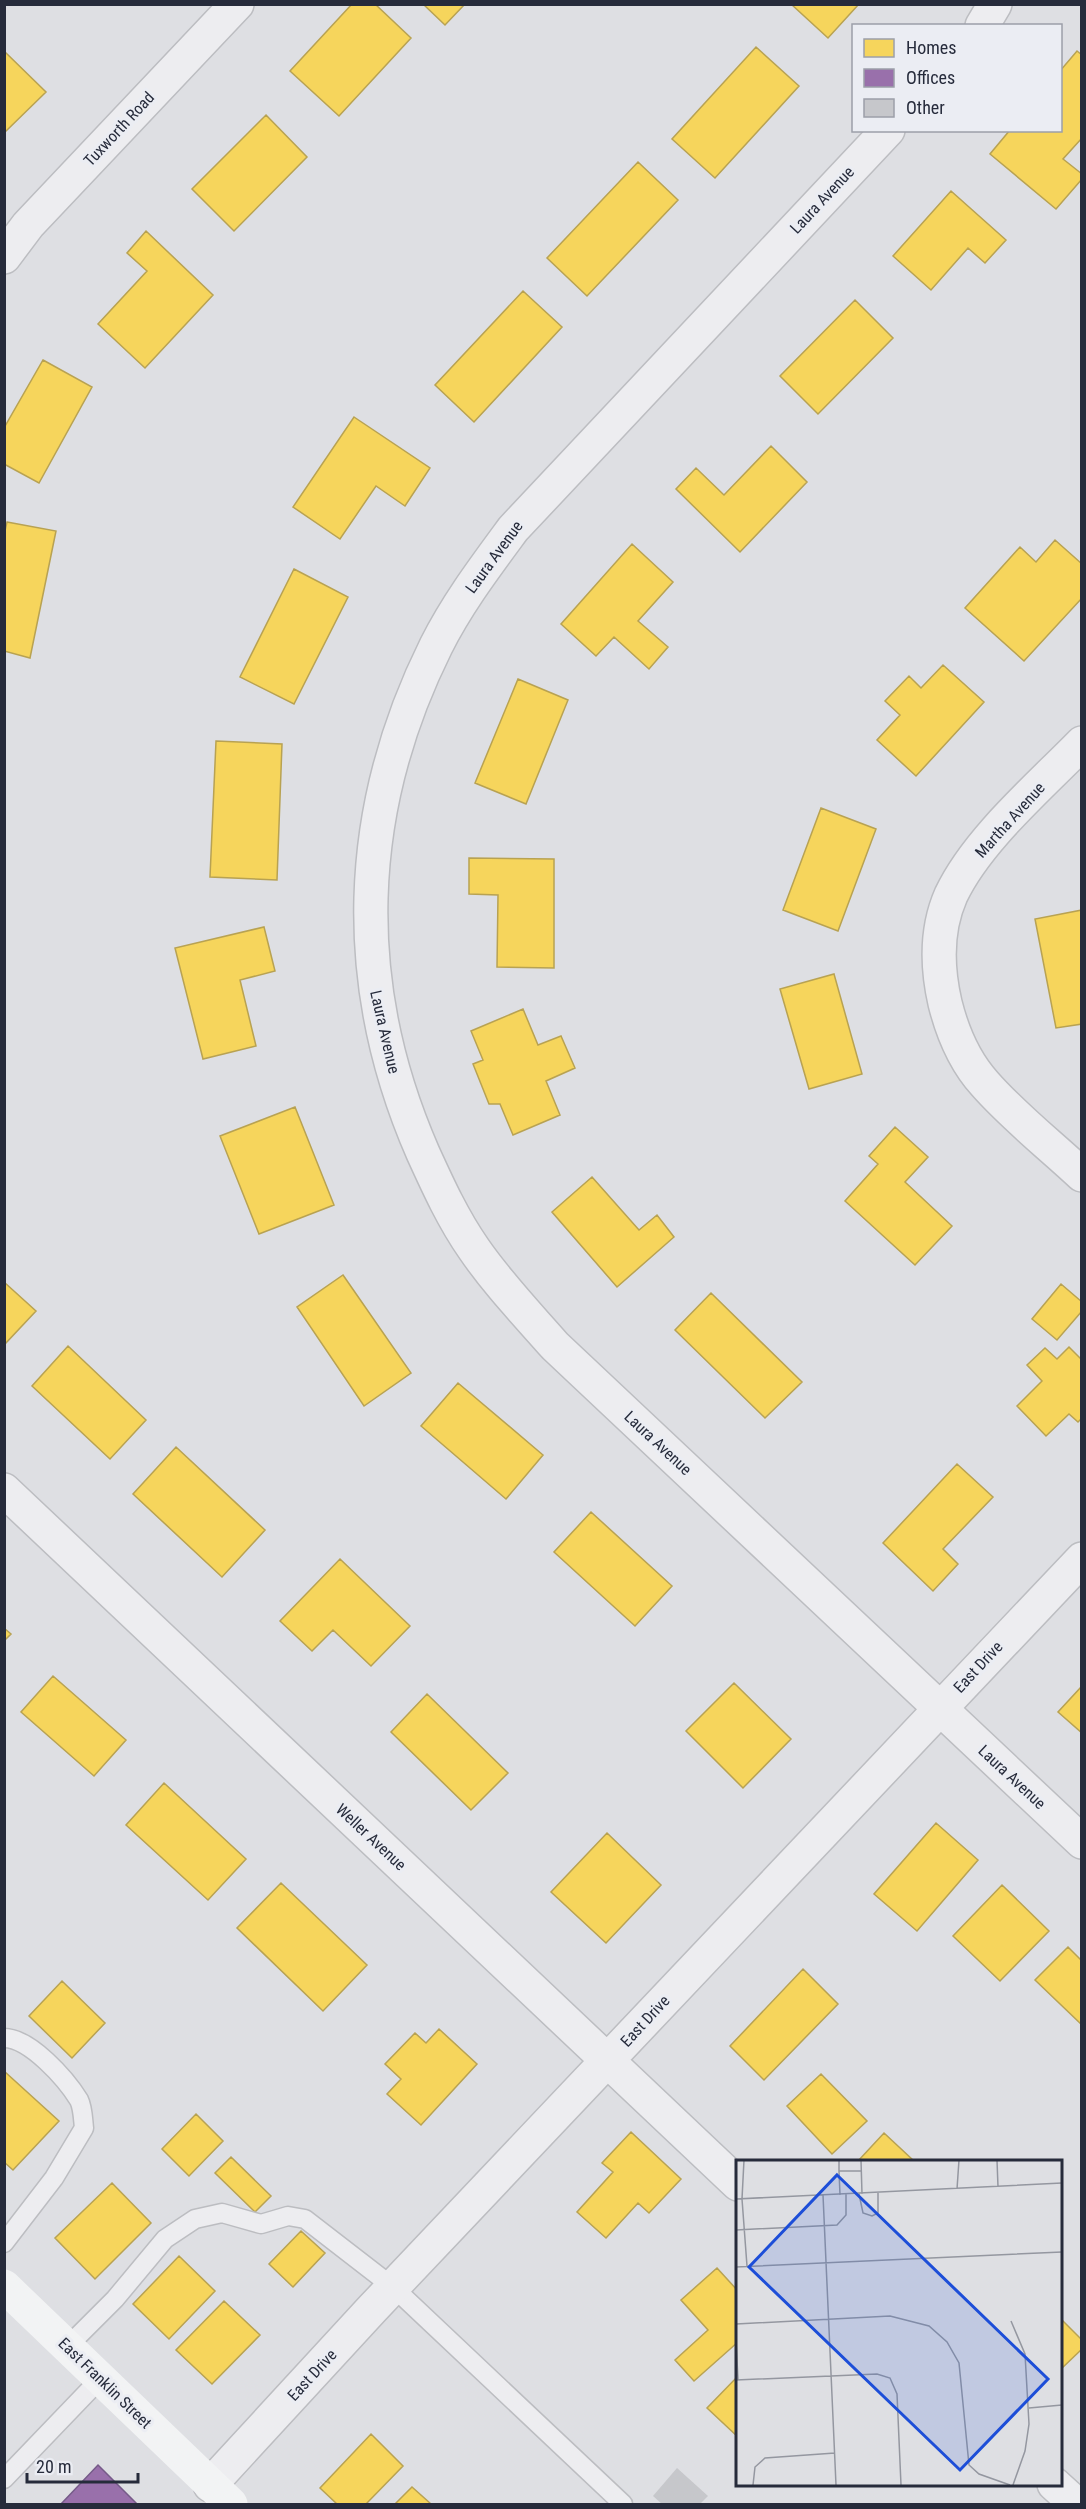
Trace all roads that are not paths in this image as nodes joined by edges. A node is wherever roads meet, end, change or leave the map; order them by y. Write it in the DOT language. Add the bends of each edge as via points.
graph roads {
  1 [pos="237,4"];
  2 [pos="994,4"];
  3 [pos="983,24"];
  4 [pos="886,132"];
  5 [pos="4,257"];
  6 [pos="1082,743"];
  7 [pos="1082,1175"];
  8 [pos="4,1490"];
  9 [pos="1082,1559"];
  10 [pos="939,1709"];
  11 [pos="1082,1842"];
  12 [pos="4,2038"];
  13 [pos="608,2060"];
  14 [pos="736,2182"];
  15 [pos="4,2243"];
  16 [pos="4,2286"];
  17 [pos="393,2287"];
  18 [pos="68,2346"];
  19 [pos="101,2378"];
  20 [pos="4,2479"];
  21 [pos="1055,2485"];
  22 [pos="220,2495"];
  23 [pos="623,2505"];
  24 [pos="1076,2505"];
  1 -- 5 [label="street, Tuxworth Road" via="28,225"];
  2 -- 3 [label="street"];
  4 -- 10 [label="street, Laura Avenue" via="513,529 466,593 436,646 411,703 381,798 370,926 375,991 387,1050 407,1116 440,1191 473,1247 555,1346"];
  6 -- 7 [label="street, Martha Avenue" via="991,837 951,896 940,935 939,979 949,1019 984,1084"];
  8 -- 13 [label="street, Weller Avenue"];
  9 -- 10 [label="street, East Drive"];
  10 -- 11 [label="street, Laura Avenue"];
  10 -- 13 [label="street, East Drive"];
  12 -- 15 [label="lane" via="12,2038 39,2055 62,2078 80,2102 84,2128 54,2178"];
  13 -- 14 [label="street, Weller Avenue"];
  13 -- 17 [label="street, East Drive"];
  16 -- 18 [label="street, East Franklin Street"];
  17 -- 18 [label="lane" via="305,2219 288,2216 261,2224 222,2213 195,2218 165,2239 115,2299"];
  17 -- 22 [label="street, East Drive"];
  17 -- 23 [label="lane"];
  18 -- 19 [label="street, East Franklin Street"];
  19 -- 20 [label="lane"];
  19 -- 22 [label="street, East Franklin Street"];
  21 -- 24 [label="street"];
}
